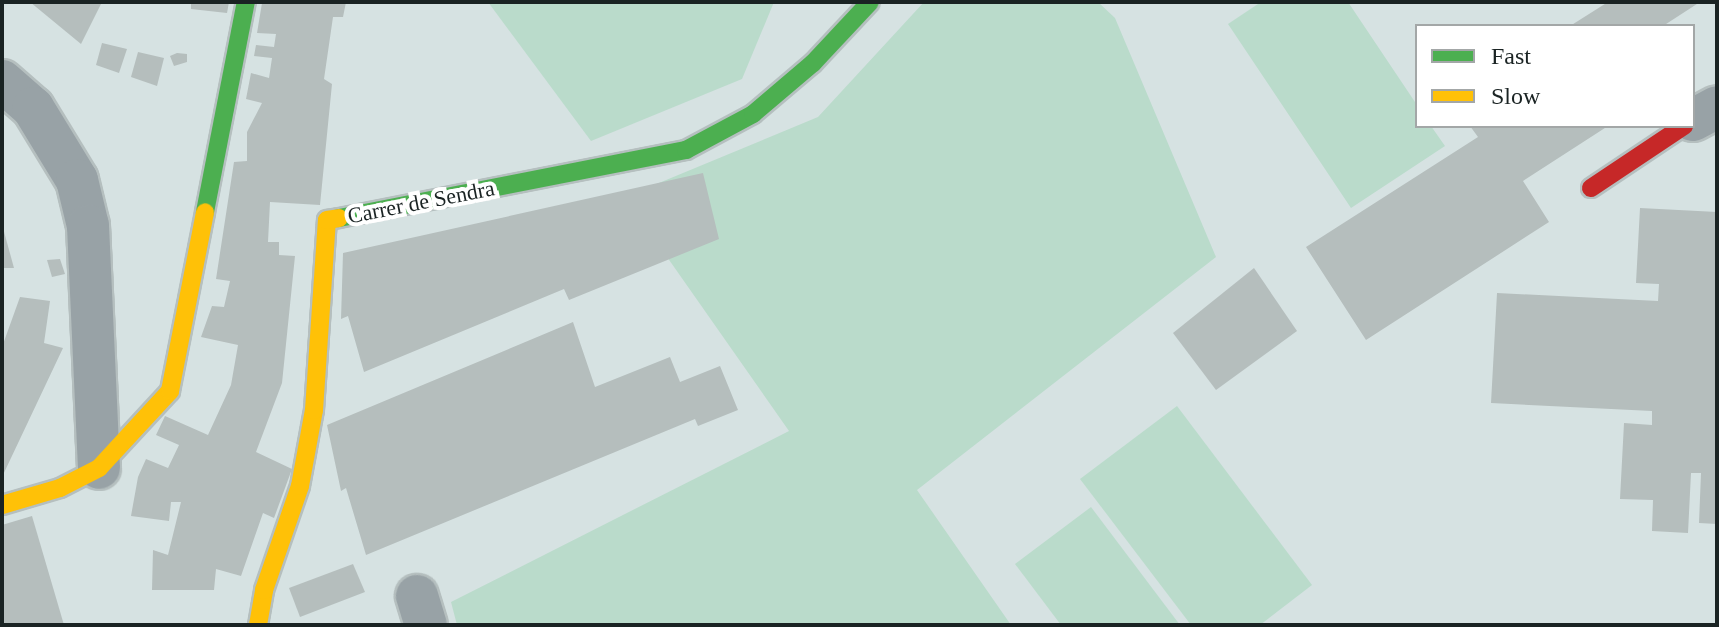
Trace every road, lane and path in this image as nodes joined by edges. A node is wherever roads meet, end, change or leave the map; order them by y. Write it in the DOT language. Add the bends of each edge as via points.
graph roads {
  1 [pos="246,2"];
  2 [pos="870,2"];
  3 [pos="2,81"];
  4 [pos="1717,107"];
  5 [pos="1695,119"];
  6 [pos="1681,128"];
  7 [pos="1591,188"];
  8 [pos="99,468"];
  9 [pos="2,505"];
  10 [pos="258,625"];
  1 -- 8 [label="street" via="170,391"];
  2 -- 10 [label="street, Carrer de Sendra" via="813,63 753,114 686,150 327,220 314,410 300,486 264,590"];
  3 -- 8 [label="street" via="33,108 77,180 88,226"];
  4 -- 5 [label="street"];
  6 -- 7 [label="street"];
  8 -- 9 [label="street" via="60,488"];
}
